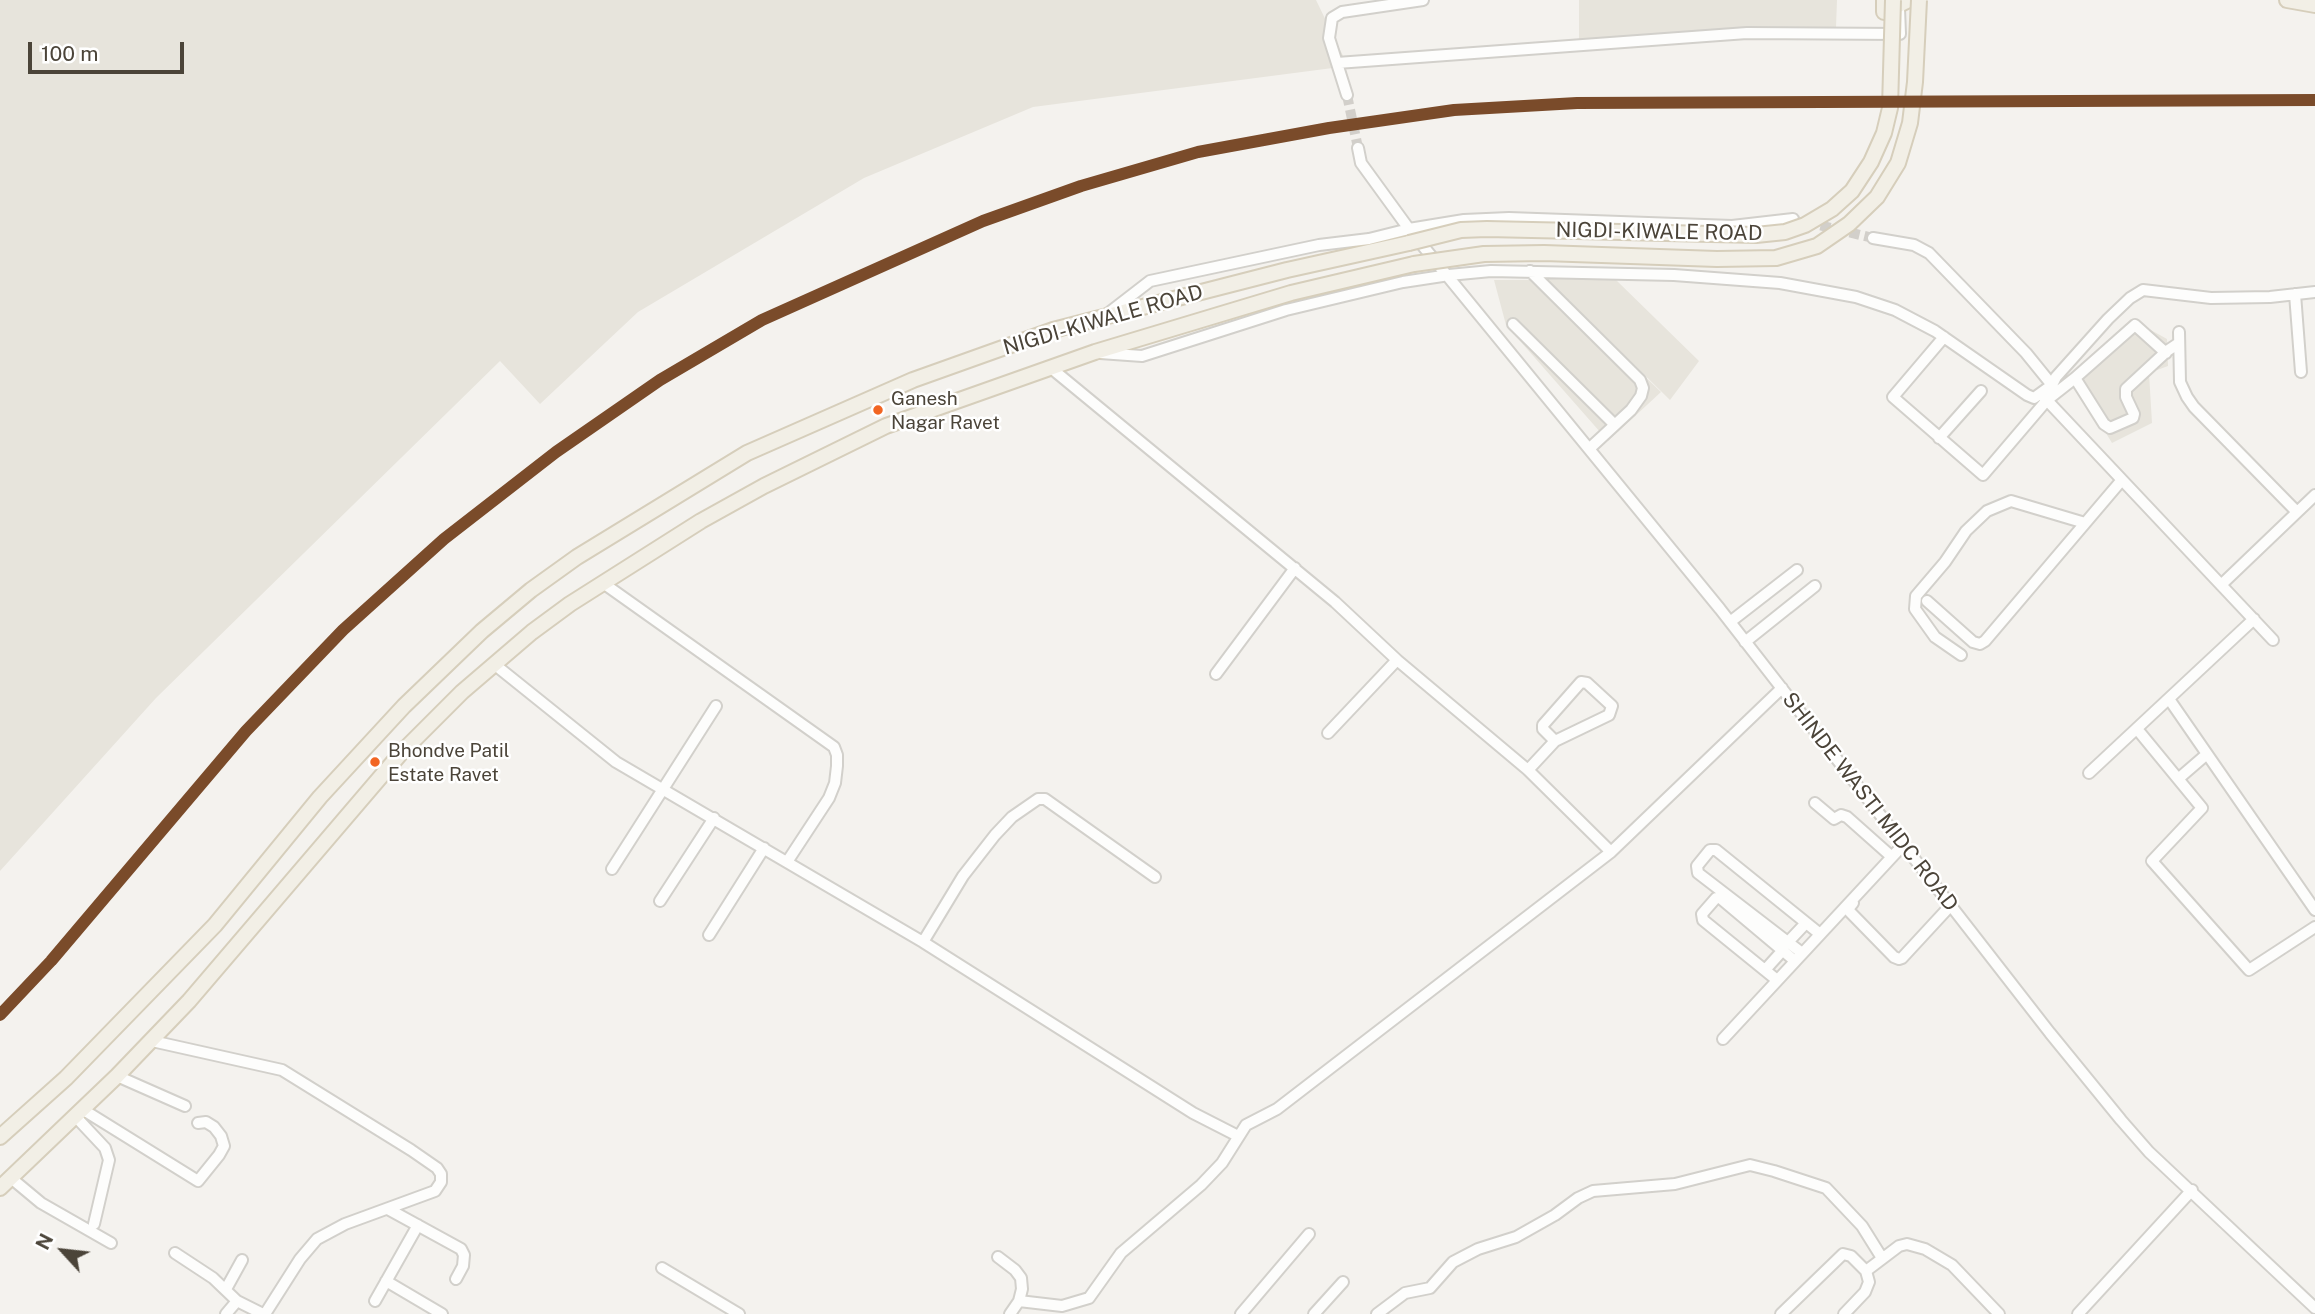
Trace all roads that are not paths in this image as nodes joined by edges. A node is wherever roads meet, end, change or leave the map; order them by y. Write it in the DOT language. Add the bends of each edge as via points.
graph roads {
  1 [pos="1423,0"];
  2 [pos="1919,0"];
  3 [pos="2287,0"];
  4 [pos="1894,3"];
  5 [pos="2315,5"];
  6 [pos="1337,63"];
  7 [pos="1347,95"];
  8 [pos="1357,148"];
  9 [pos="1793,219"];
  10 [pos="1409,229"];
  11 [pos="1873,238"];
  12 [pos="1530,271"];
  13 [pos="1449,275"];
  14 [pos="2315,292"];
  15 [pos="2295,294"];
  16 [pos="1099,320"];
  17 [pos="1513,324"];
  18 [pos="1944,337"];
  19 [pos="1095,352"];
  20 [pos="2165,353"];
  21 [pos="1051,368"];
  22 [pos="2301,372"];
  23 [pos="2076,378"];
  24 [pos="2052,385"];
  25 [pos="1981,391"];
  26 [pos="2044,397"];
  27 [pos="1615,425"];
  28 [pos="1939,438"];
  29 [pos="1590,447"];
  30 [pos="2121,481"];
  31 [pos="2315,495"];
  32 [pos="2297,512"];
  33 [pos="2085,523"];
  34 [pos="1294,568"];
  35 [pos="1797,570"];
  36 [pos="603,583"];
  37 [pos="2221,585"];
  38 [pos="1815,586"];
  39 [pos="1927,601"];
  40 [pos="1744,612"];
  41 [pos="2254,619"];
  42 [pos="1730,622"];
  43 [pos="1759,631"];
  44 [pos="2273,640"];
  45 [pos="1745,642"];
  46 [pos="1961,655"];
  47 [pos="1397,660"];
  48 [pos="494,664"];
  49 [pos="1216,674"];
  50 [pos="1782,688"];
  51 [pos="2169,699"];
  52 [pos="716,706"];
  53 [pos="2137,729"];
  54 [pos="1328,733"];
  55 [pos="1555,741"];
  56 [pos="2207,754"];
  57 [pos="1528,770"];
  58 [pos="2090,773"];
  59 [pos="2178,779"];
  60 [pos="663,789"];
  61 [pos="1815,803"];
  62 [pos="714,818"];
  63 [pos="1905,846"];
  64 [pos="764,848"];
  65 [pos="1611,852"];
  66 [pos="1892,857"];
  67 [pos="787,862"];
  68 [pos="612,869"];
  69 [pos="1155,877"];
  70 [pos="660,901"];
  71 [pos="1951,905"];
  72 [pos="2315,910"];
  73 [pos="1806,923"];
  74 [pos="2315,927"];
  75 [pos="1820,934"];
  76 [pos="709,935"];
  77 [pos="923,942"];
  78 [pos="1785,946"];
  79 [pos="1799,957"];
  80 [pos="1765,970"];
  81 [pos="1777,980"];
  82 [pos="1723,1039"];
  83 [pos="152,1041"];
  84 [pos="117,1076"];
  85 [pos="185,1105"];
  86 [pos="79,1112"];
  87 [pos="198,1123"];
  88 [pos="1238,1136"];
  89 [pos="0,1137"];
  90 [pos="6,1183"];
  91 [pos="2192,1190"];
  92 [pos="387,1209"];
  93 [pos="94,1224"];
  94 [pos="418,1225"];
  95 [pos="1309,1234"];
  96 [pos="111,1243"];
  97 [pos="174,1254"];
  98 [pos="998,1258"];
  99 [pos="1882,1258"];
  100 [pos="242,1260"];
  101 [pos="662,1268"];
  102 [pos="1866,1271"];
  103 [pos="456,1279"];
  104 [pos="386,1281"];
  105 [pos="1343,1282"];
  106 [pos="226,1289"];
  107 [pos="237,1300"];
  108 [pos="375,1301"];
  109 [pos="1018,1301"];
  110 [pos="2315,1308"];
  111 [pos="226,1314"];
  112 [pos="264,1314"];
  113 [pos="442,1314"];
  114 [pos="739,1314"];
  115 [pos="1010,1314"];
  116 [pos="1241,1314"];
  117 [pos="1314,1314"];
  118 [pos="1377,1314"];
  119 [pos="1781,1314"];
  120 [pos="1844,1314"];
  121 [pos="1999,1314"];
  122 [pos="2078,1314"];
  1 -- 6 [label="street" via="1342,12 1332,18 1329,38"];
  2 -- 19 [label="main road, NIGDI-KIWALE ROAD, bridge" via="1910,123 1898,163 1877,197 1817,246 1776,258 1485,254 1414,264 1291,293"];
  3 -- 5 [label="main road"];
  4 -- 6 [label="street" via="1900,34 1747,33"];
  4 -- 16 [label="main road, NIGDI-KIWALE ROAD, bridge" via="1890,108 1884,133 1852,191 1805,225 1756,235 1461,230"];
  6 -- 7 [label="street"];
  8 -- 10 [label="street, SHINDE WASTI MIDC ROAD" via="1361,163"];
  9 -- 10 [label="street" via="1732,226 1508,218"];
  10 -- 13 [label="street, SHINDE WASTI MIDC ROAD"];
  10 -- 16 [label="street" via="1150,281"];
  11 -- 24 [label="street" via="1914,245 1929,253"];
  12 -- 13 [label="street"];
  12 -- 18 [label="street" via="1780,283 1856,297 1895,310"];
  12 -- 27 [label="street" via="1640,380 1642,396"];
  13 -- 19 [label="street" via="1286,310 1142,355"];
  13 -- 29 [label="street, SHINDE WASTI MIDC ROAD"];
  14 -- 15 [label="street"];
  15 -- 22 [label="street"];
  15 -- 24 [label="street" via="2194,298 2143,290 2108,319"];
  16 -- 89 [label="main road, NIGDI-KIWALE ROAD" via="1052,330 913,380 747,453 531,590 404,706 320,797 215,925 66,1078"];
  17 -- 27 [label="street"];
  18 -- 26 [label="street" via="2027,395"];
  18 -- 28 [label="street" via="1894,397"];
  19 -- 21 [label="main road, NIGDI-KIWALE ROAD"];
  20 -- 23 [label="street" via="2135,325"];
  20 -- 23 [label="street" via="2126,389 2133,418 2110,428"];
  20 -- 32 [label="street" via="2179,337 2180,382 2186,397"];
  21 -- 34 [label="street"];
  21 -- 36 [label="main road, NIGDI-KIWALE ROAD" via="886,426 764,486"];
  23 -- 26 [label="street"];
  24 -- 26 [label="street"];
  25 -- 28 [label="street"];
  26 -- 28 [label="street" via="1983,475"];
  26 -- 30 [label="street"];
  27 -- 29 [label="street"];
  29 -- 42 [label="street, SHINDE WASTI MIDC ROAD"];
  30 -- 33 [label="street"];
  30 -- 37 [label="street"];
  31 -- 32 [label="street"];
  32 -- 37 [label="street"];
  33 -- 39 [label="street" via="1980,644"];
  33 -- 46 [label="street" via="2011,502 1987,511 1966,531 1916,596 1915,609 1935,637"];
  34 -- 47 [label="street"];
  34 -- 49 [label="street"];
  35 -- 40 [label="street"];
  36 -- 48 [label="main road, NIGDI-KIWALE ROAD"];
  36 -- 67 [label="street" via="834,747 837,766 832,790"];
  37 -- 41 [label="street"];
  38 -- 43 [label="street"];
  40 -- 42 [label="street"];
  40 -- 43 [label="street"];
  41 -- 44 [label="street"];
  41 -- 51 [label="street"];
  42 -- 45 [label="street, SHINDE WASTI MIDC ROAD"];
  43 -- 45 [label="street"];
  45 -- 50 [label="street, SHINDE WASTI MIDC ROAD"];
  47 -- 54 [label="street"];
  47 -- 57 [label="street"];
  48 -- 60 [label="street" via="616,762"];
  48 -- 83 [label="main road, NIGDI-KIWALE ROAD" via="401,753"];
  50 -- 63 [label="street, SHINDE WASTI MIDC ROAD"];
  50 -- 65 [label="street"];
  51 -- 53 [label="street"];
  51 -- 56 [label="street"];
  52 -- 60 [label="street"];
  53 -- 58 [label="street"];
  53 -- 59 [label="street"];
  55 -- 55 [label="street" via="1611,713 1612,706 1584,681 1578,684 1544,723 1543,729"];
  55 -- 57 [label="street"];
  56 -- 59 [label="street"];
  56 -- 72 [label="street"];
  57 -- 65 [label="street"];
  59 -- 74 [label="street" via="2202,808 2151,861 2249,970"];
  60 -- 62 [label="street"];
  60 -- 68 [label="street"];
  61 -- 66 [label="street" via="1833,819 1847,817"];
  62 -- 64 [label="street"];
  62 -- 70 [label="street"];
  63 -- 66 [label="street"];
  63 -- 71 [label="street, SHINDE WASTI MIDC ROAD"];
  63 -- 71 [label="street" via="1850,905 1850,912 1899,959"];
  64 -- 67 [label="street"];
  64 -- 76 [label="street"];
  65 -- 88 [label="street" via="1278,1109 1246,1125"];
  66 -- 75 [label="street"];
  67 -- 77 [label="street"];
  69 -- 77 [label="street" via="1045,799 1038,799 995,835 963,876"];
  71 -- 91 [label="street, SHINDE WASTI MIDC ROAD" via="2121,1120"];
  73 -- 75 [label="street"];
  73 -- 78 [label="street"];
  73 -- 78 [label="street" via="1716,849 1710,850 1697,866 1698,873"];
  75 -- 79 [label="street"];
  77 -- 88 [label="street"];
  78 -- 79 [label="street"];
  78 -- 80 [label="street"];
  78 -- 80 [label="street" via="1720,898 1702,914 1703,920"];
  79 -- 81 [label="street"];
  80 -- 81 [label="street"];
  81 -- 82 [label="street"];
  83 -- 84 [label="main road, NIGDI-KIWALE ROAD"];
  83 -- 92 [label="street" via="282,1070 437,1168 441,1182 435,1191"];
  84 -- 85 [label="street"];
  84 -- 86 [label="main road, NIGDI-KIWALE ROAD"];
  86 -- 87 [label="street" via="198,1181 224,1146 214,1127"];
  86 -- 90 [label="main road, NIGDI-KIWALE ROAD"];
  86 -- 93 [label="street" via="109,1160"];
  88 -- 109 [label="street" via="1222,1163 1201,1185 1121,1252 1088,1298 1062,1306"];
  90 -- 96 [label="street"];
  91 -- 110 [label="street, SHINDE WASTI MIDC ROAD"];
  91 -- 122 [label="street"];
  92 -- 94 [label="street"];
  92 -- 112 [label="street" via="317,1239"];
  94 -- 103 [label="street" via="461,1249 463,1266"];
  94 -- 104 [label="street"];
  95 -- 116 [label="street"];
  97 -- 106 [label="street"];
  98 -- 109 [label="street" via="1021,1278"];
  99 -- 102 [label="street"];
  99 -- 118 [label="street" via="1862,1226 1826,1188 1750,1165 1675,1184 1593,1191 1516,1237 1453,1262 1430,1288 1405,1293"];
  99 -- 121 [label="street" via="1907,1244 1936,1254"];
  100 -- 106 [label="street"];
  101 -- 114 [label="street"];
  102 -- 119 [label="street" via="1851,1256 1839,1255"];
  102 -- 120 [label="street" via="1868,1287"];
  104 -- 108 [label="street"];
  104 -- 113 [label="street"];
  105 -- 117 [label="street"];
  106 -- 107 [label="street"];
  107 -- 111 [label="street"];
  107 -- 112 [label="street"];
  109 -- 115 [label="street"];
}
